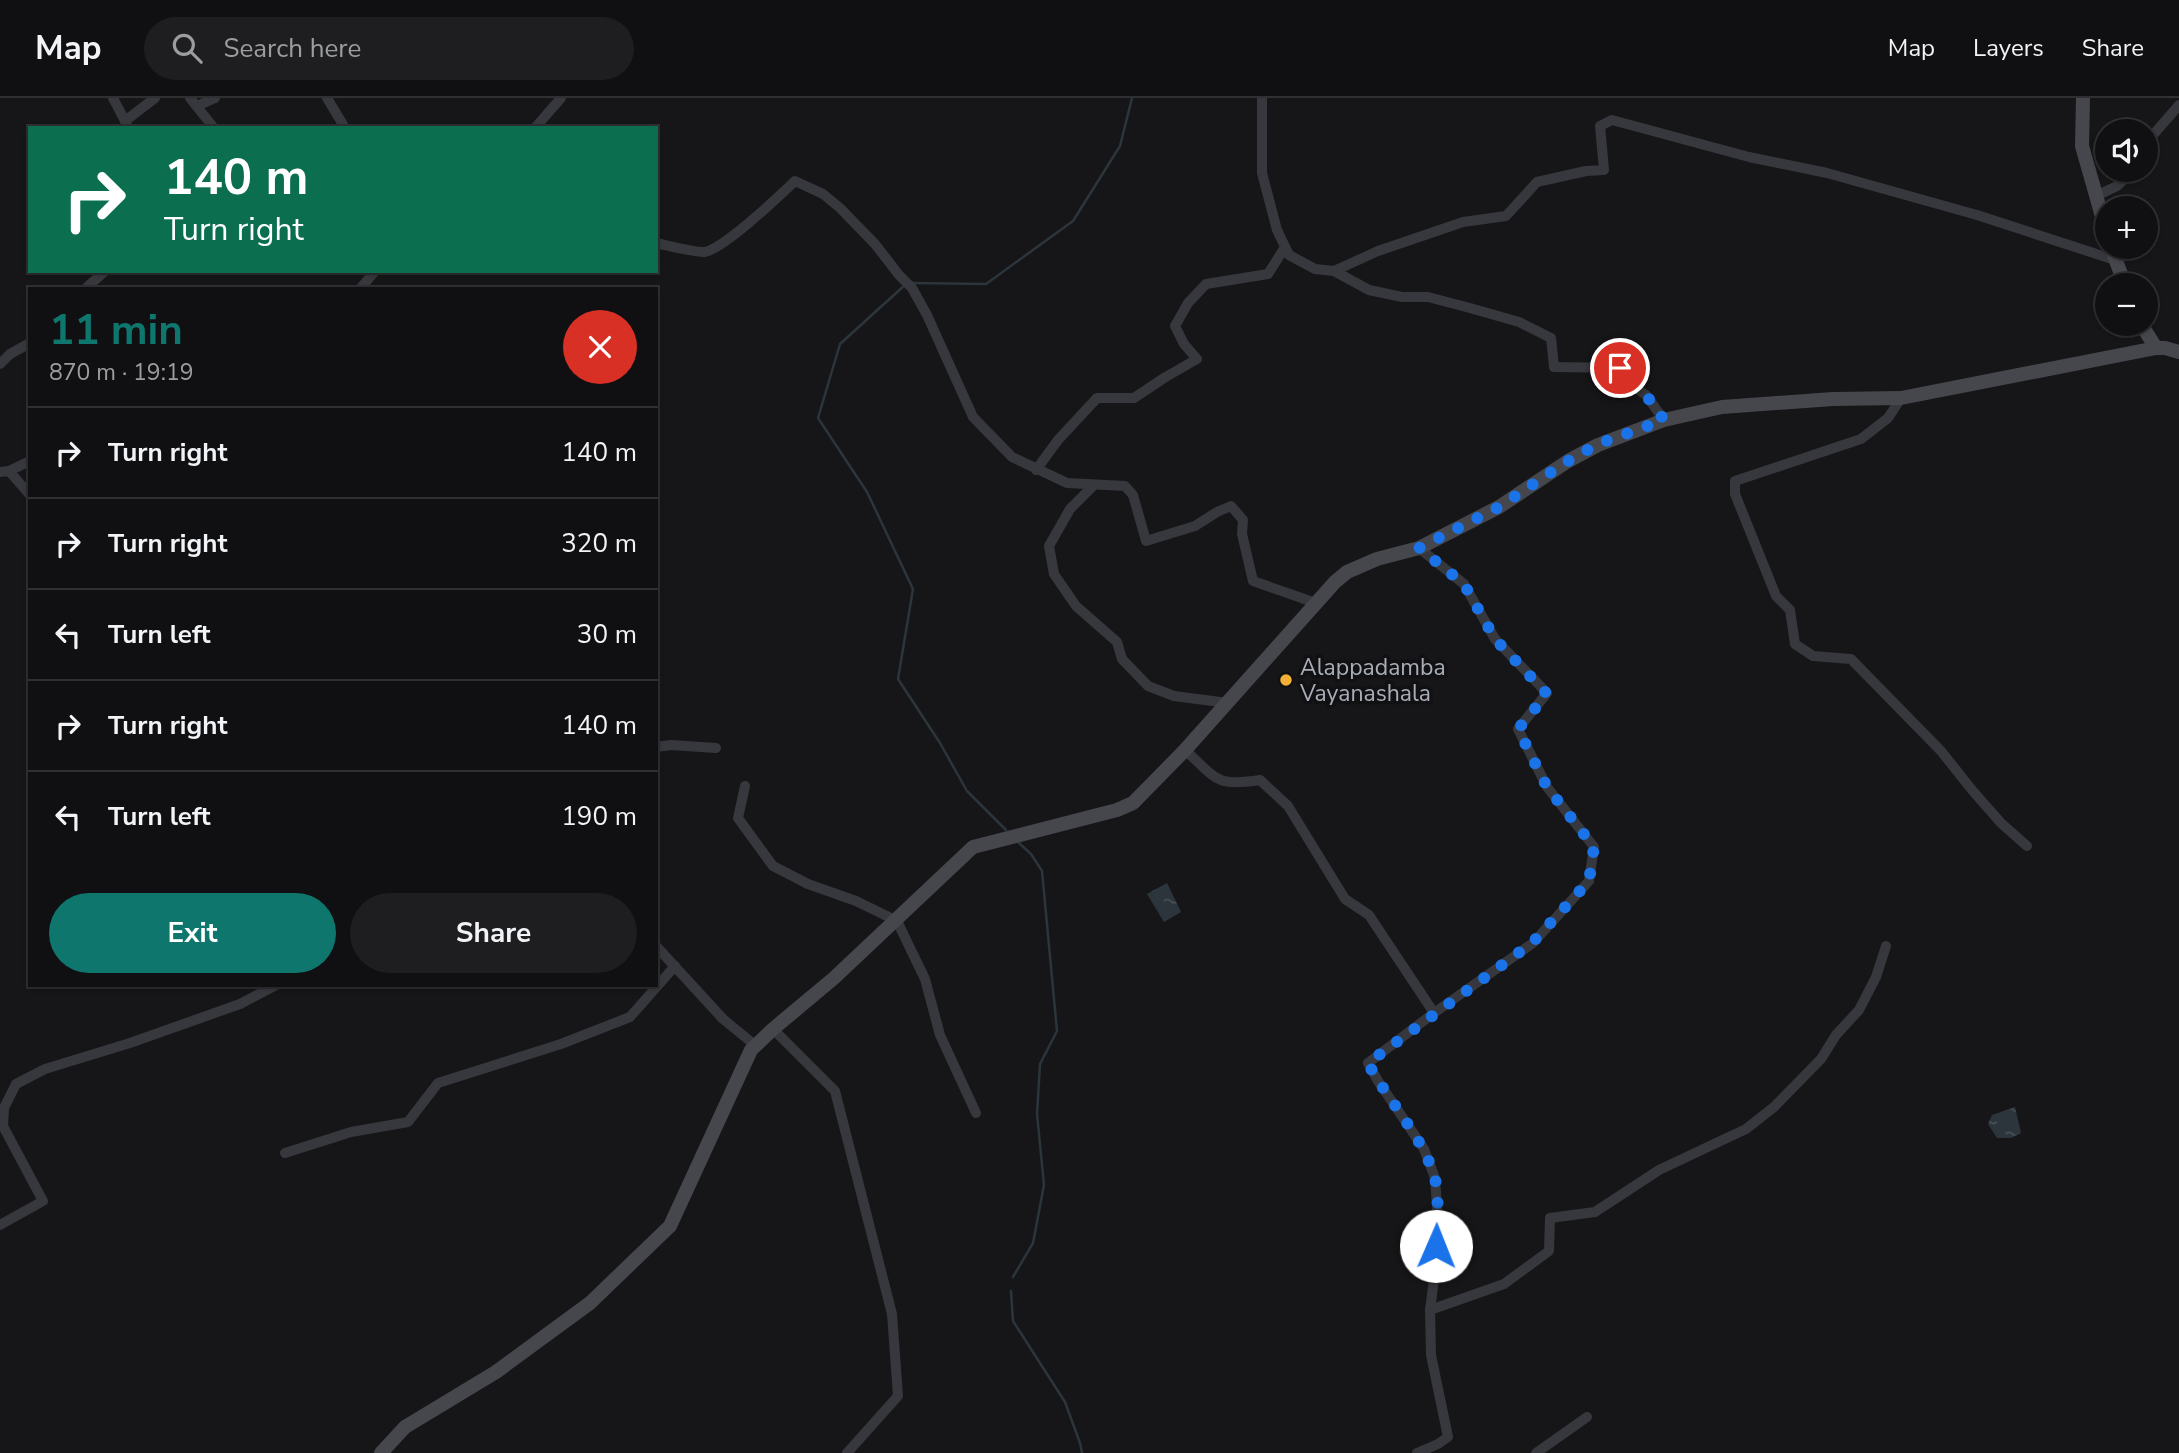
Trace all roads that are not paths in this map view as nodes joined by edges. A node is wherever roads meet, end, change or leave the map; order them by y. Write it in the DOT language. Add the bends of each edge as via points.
graph roads {
  1 [pos="113,98"];
  2 [pos="155,98"];
  3 [pos="215,98"];
  4 [pos="327,98"];
  5 [pos="561,98"];
  6 [pos="1262,98"];
  7 [pos="2083,98"];
  8 [pos="194,102"];
  9 [pos="2179,105"];
  10 [pos="126,124"];
  11 [pos="212,126"];
  12 [pos="344,126"];
  13 [pos="537,126"];
  14 [pos="2158,129"];
  15 [pos="2121,182"];
  16 [pos="2096,196"];
  17 [pos="658,243"];
  18 [pos="1285,247"];
  19 [pos="2095,248"];
  20 [pos="1334,271"];
  21 [pos="104,273"];
  22 [pos="373,273"];
  23 [pos="87,287"];
  24 [pos="362,287"];
  25 [pos="2148,336"];
  26 [pos="28,344"];
  27 [pos="2155,348"];
  28 [pos="2179,352"];
  29 [pos="0,364"];
  30 [pos="1901,398"];
  31 [pos="1664,420"];
  32 [pos="28,462"];
  33 [pos="1036,470"];
  34 [pos="4,471"];
  35 [pos="1094,485"];
  36 [pos="28,493"];
  37 [pos="1419,548"];
  38 [pos="1316,603"];
  39 [pos="1228,703"];
  40 [pos="658,747"];
  41 [pos="716,748"];
  42 [pos="1185,750"];
  43 [pos="746,786"];
  44 [pos="2027,846"];
  45 [pos="897,921"];
  46 [pos="1886,946"];
  47 [pos="658,948"];
  48 [pos="675,966"];
  49 [pos="658,985"];
  50 [pos="272,987"];
  51 [pos="656,987"];
  52 [pos="1434,1013"];
  53 [pos="773,1029"];
  54 [pos="756,1046"];
  55 [pos="976,1113"];
  56 [pos="285,1153"];
  57 [pos="0,1225"];
  58 [pos="1430,1310"];
  59 [pos="1587,1417"];
  60 [pos="381,1453"];
  61 [pos="847,1453"];
  62 [pos="1418,1453"];
  63 [pos="1536,1453"];
  1 -- 10 [label="street"];
  2 -- 10 [label="street"];
  3 -- 8 [label="street"];
  4 -- 12 [label="street"];
  5 -- 13 [label="street"];
  6 -- 18 [label="street" via="1262,173"];
  7 -- 16 [label="street" via="2082,146"];
  8 -- 11 [label="street"];
  9 -- 14 [label="street"];
  15 -- 16 [label="street"];
  17 -- 33 [label="street" via="704,252 724,242 795,181 823,194 912,288 973,417 1012,457"];
  18 -- 20 [label="street" via="1289,255 1315,269"];
  18 -- 33 [label="street" via="1268,274 1206,284 1175,326 1197,359 1134,398 1097,398"];
  19 -- 20 [label="street" via="1839,176 1612,120 1600,126 1604,170 1537,182 1506,216 1464,222"];
  20 -- 31 [label="street" via="1369,290 1428,297 1520,322 1551,338 1554,367 1620,368"];
  21 -- 23 [label="street"];
  22 -- 24 [label="street"];
  25 -- 27 [label="street"];
  26 -- 29 [label="street"];
  27 -- 28 [label="street"];
  27 -- 30 [label="street"];
  30 -- 31 [label="street" via="1722,407"];
  30 -- 44 [label="street" via="1888,418 1861,439 1735,481 1735,494 1776,596 1790,610 1795,644 1813,656 1851,659"];
  31 -- 37 [label="street" via="1598,444 1499,507"];
  32 -- 34 [label="street"];
  33 -- 35 [label="street" via="1067,484"];
  34 -- 36 [label="street"];
  35 -- 38 [label="street" via="1125,486 1133,495 1146,541 1195,526 1231,506 1243,520 1253,581"];
  35 -- 39 [label="street" via="1070,509 1049,546 1054,574 1076,606 1117,642 1122,659 1148,686 1174,696"];
  37 -- 38 [label="street" via="1347,572"];
  37 -- 52 [label="street" via="1464,584 1495,639 1547,694 1518,729 1547,787 1594,847 1589,881 1532,943"];
  38 -- 39 [label="street"];
  39 -- 42 [label="street"];
  40 -- 41 [label="street"];
  42 -- 45 [label="street" via="1133,803 972,847"];
  42 -- 52 [label="street" via="1219,781 1260,780 1287,806 1345,899 1369,915"];
  43 -- 45 [label="street" via="738,818 773,866"];
  45 -- 53 [label="street"];
  45 -- 55 [label="street" via="925,979 940,1035"];
  46 -- 58 [label="street" via="1877,977 1859,1010 1821,1059 1774,1107 1746,1129 1658,1170 1595,1212 1550,1218 1549,1251 1504,1284"];
  47 -- 48 [label="street"];
  48 -- 49 [label="street"];
  48 -- 54 [label="street" via="723,1019"];
  50 -- 57 [label="street" via="240,1004 45,1069 16,1084 4,1108 4,1126 43,1201"];
  51 -- 56 [label="street" via="630,1017 438,1083 408,1122 351,1132"];
  52 -- 58 [label="street" via="1368,1063 1424,1149 1435,1178 1438,1221"];
  53 -- 54 [label="street"];
  53 -- 61 [label="street" via="835,1091 892,1314 898,1396"];
  54 -- 60 [label="street" via="670,1226 590,1303 496,1372 405,1427"];
  58 -- 62 [label="street" via="1431,1355 1448,1437"];
  59 -- 63 [label="street"];
}
